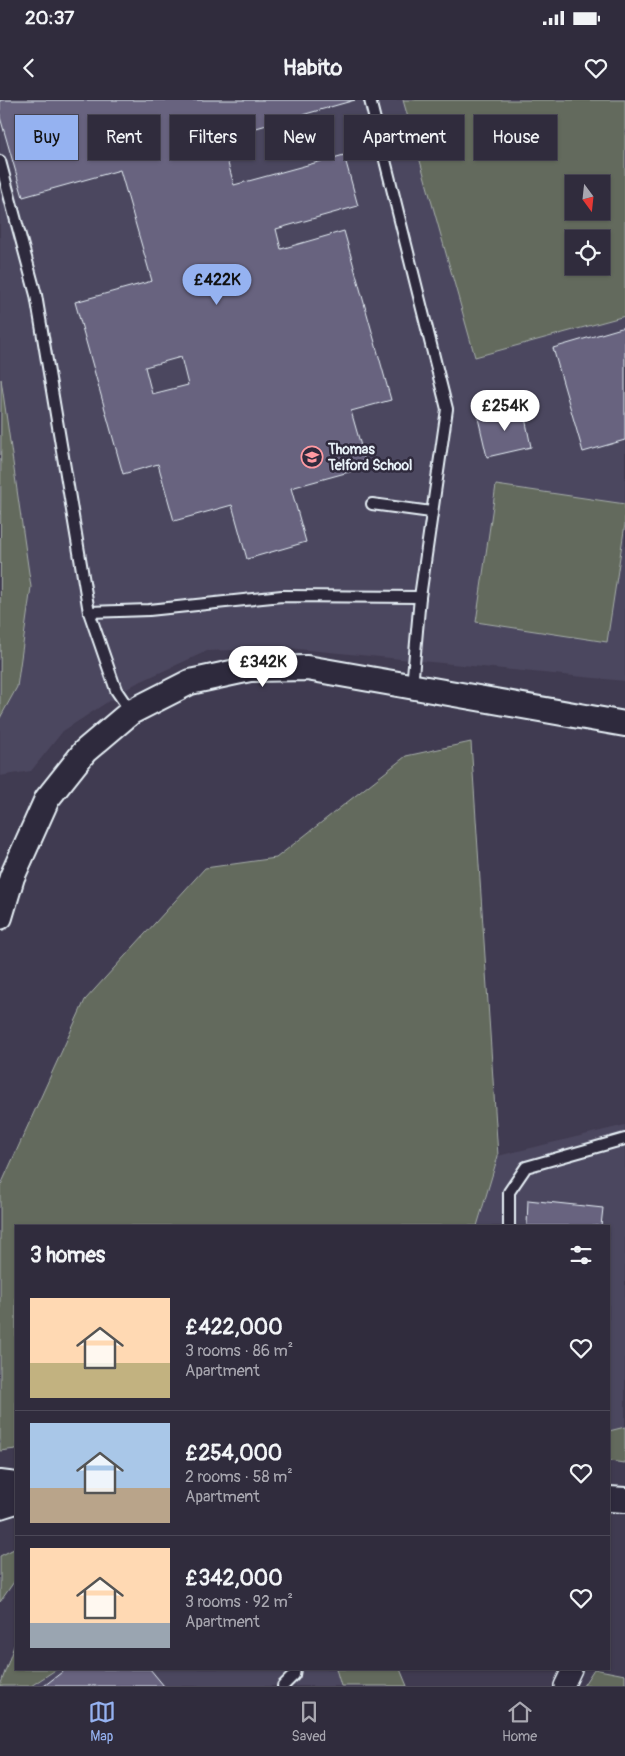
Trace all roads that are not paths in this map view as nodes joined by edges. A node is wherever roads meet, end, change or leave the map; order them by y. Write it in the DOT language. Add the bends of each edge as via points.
graph roads {
  1 [pos="370,100"];
  2 [pos="0,161"];
  3 [pos="372,504"];
  4 [pos="431,512"];
  5 [pos="420,597"];
  6 [pos="89,612"];
  7 [pos="412,687"];
  8 [pos="131,712"];
  9 [pos="625,724"];
  10 [pos="0,917"];
  11 [pos="625,1139"];
  12 [pos="509,1225"];
  13 [pos="0,1484"];
  14 [pos="15,1485"];
  15 [pos="610,1499"];
  16 [pos="625,1500"];
  17 [pos="15,1501"];
  18 [pos="0,1506"];
  19 [pos="295,1670"];
  20 [pos="283,1686"];
  1 -- 4 [label="lane" via="446,409"];
  2 -- 6 [label="lane" via="36,295"];
  3 -- 4 [label="lane"];
  4 -- 5 [label="lane"];
  5 -- 6 [label="lane" via="282,596 149,610"];
  5 -- 7 [label="lane"];
  6 -- 8 [label="lane" via="116,690"];
  7 -- 8 [label="street" via="307,668 250,669 190,682"];
  7 -- 9 [label="street"];
  8 -- 10 [label="street" via="85,751 47,800 12,877"];
  11 -- 12 [label="lane" via="526,1167 509,1192"];
  13 -- 14 [label="street"];
  15 -- 16 [label="street"];
  17 -- 18 [label="street"];
  19 -- 20 [label="lane"];
}
